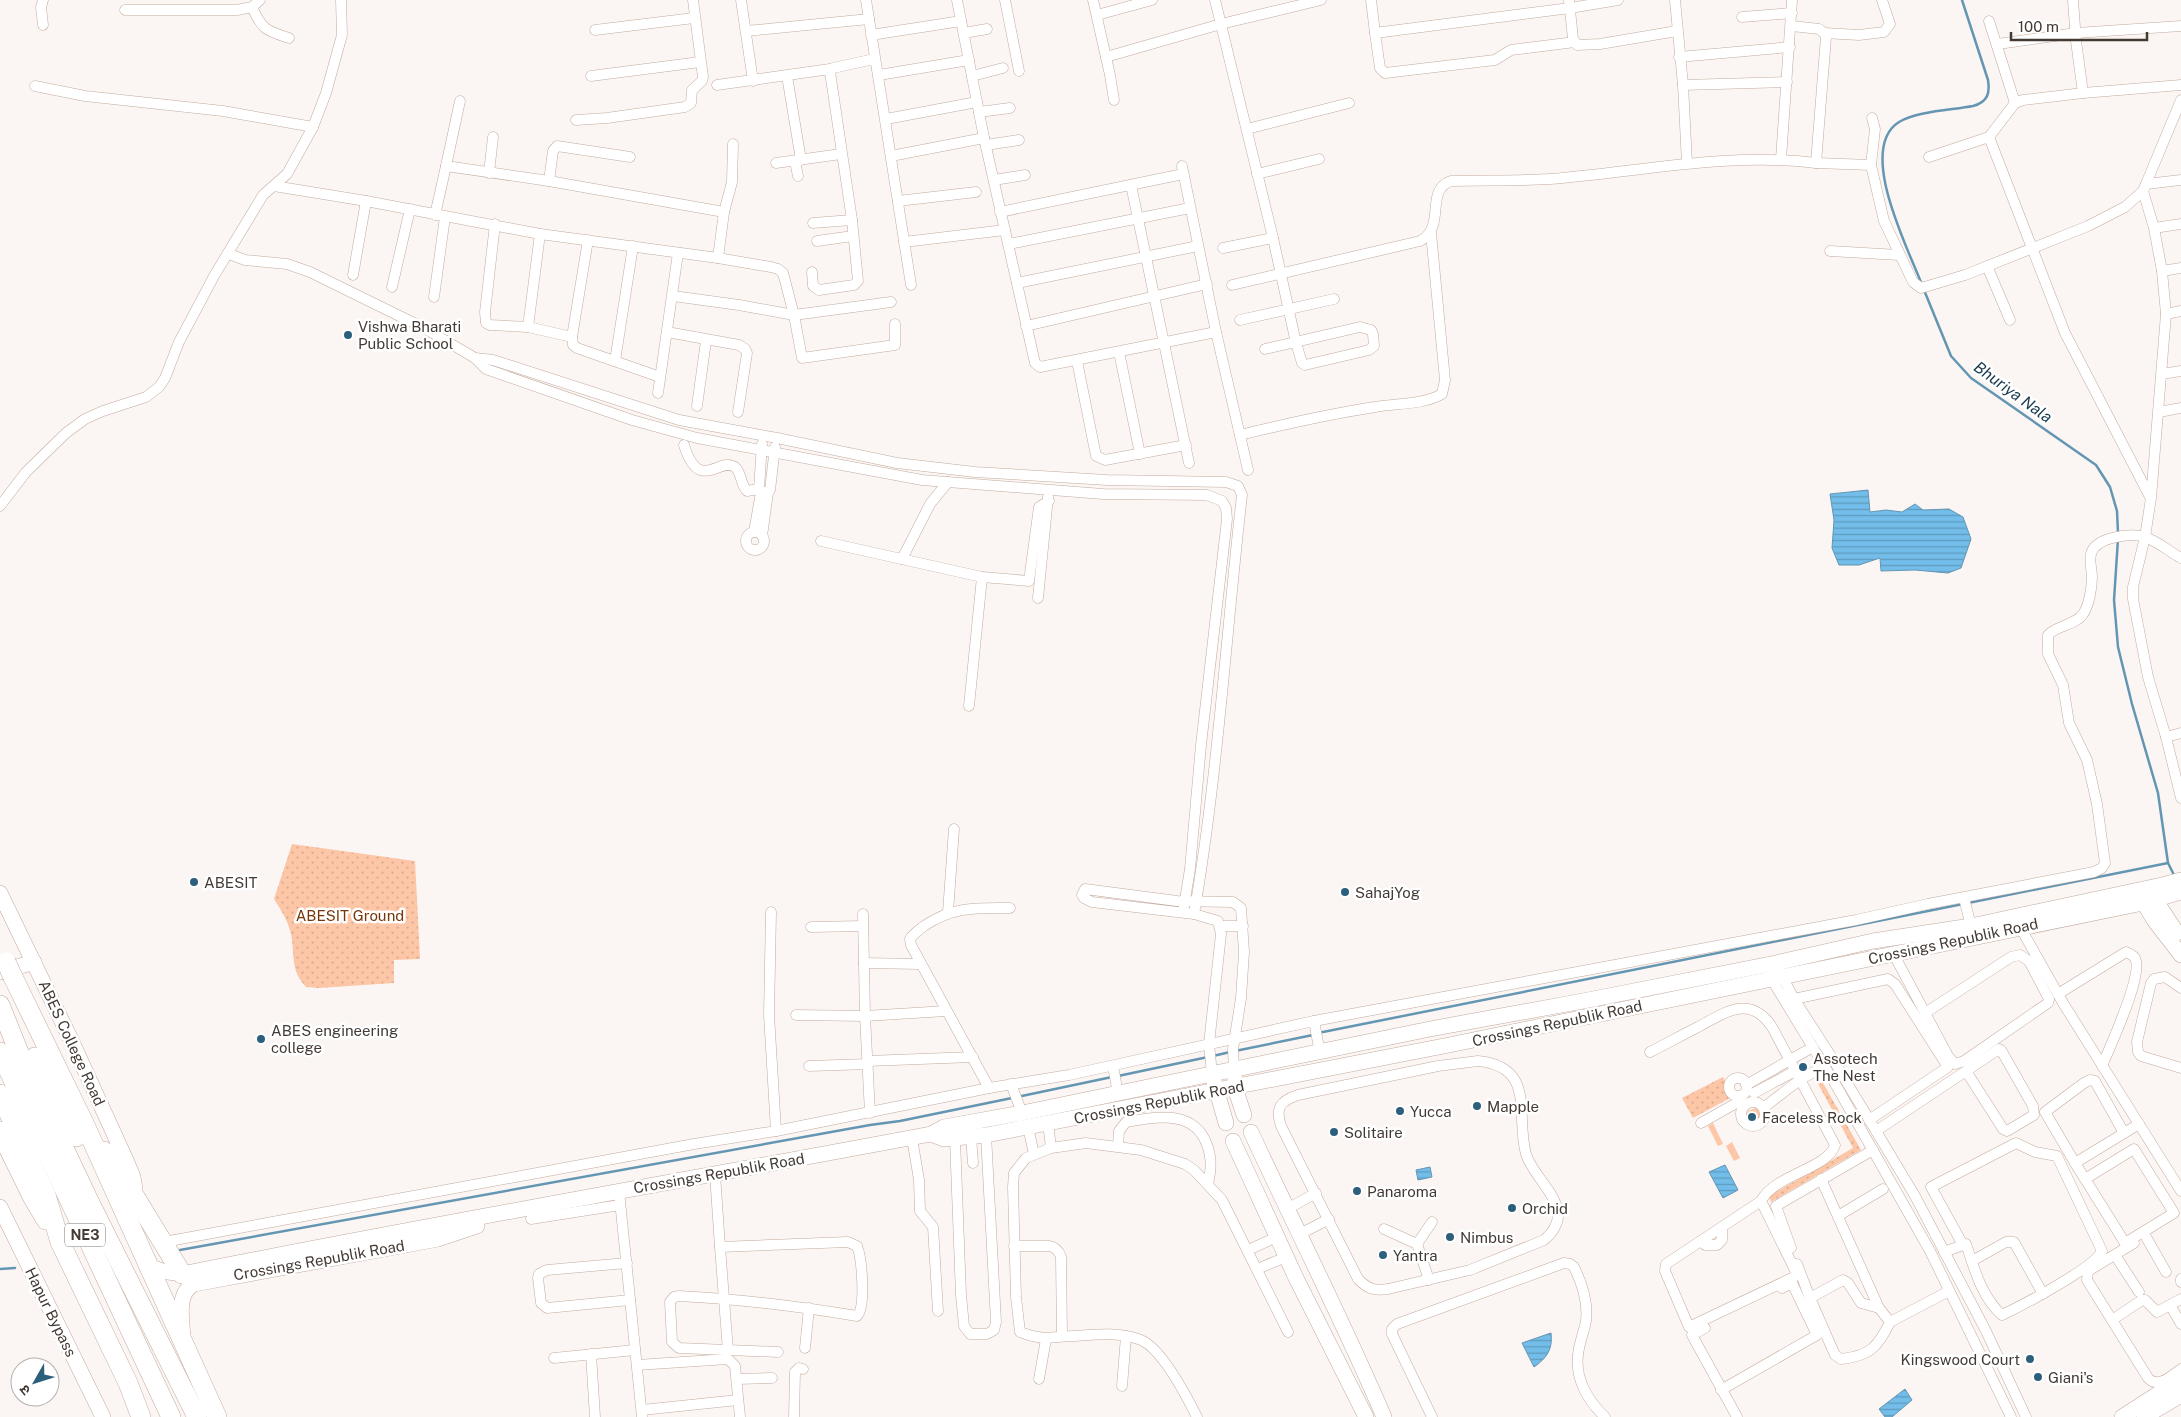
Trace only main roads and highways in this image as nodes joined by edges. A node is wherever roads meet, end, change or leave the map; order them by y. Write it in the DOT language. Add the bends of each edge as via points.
graph roads {
  1 [pos="5,965"];
  2 [pos="4,1013"];
  3 [pos="0,1052"];
  4 [pos="0,1070"];
  5 [pos="0,1094"];
  6 [pos="0,1131"];
  7 [pos="94,1146"];
  8 [pos="48,1156"];
  9 [pos="60,1242"];
  10 [pos="146,1265"];
  11 [pos="182,1274"];
  12 [pos="142,1417"];
  13 [pos="171,1417"];
  14 [pos="197,1417"];
  15 [pos="216,1417"];
  1 -- 7 [label="highway"];
  2 -- 10 [label="highway" via="25,1038 131,1248"];
  2 -- 14 [label="highway" via="20,1055 76,1174"];
  3 -- 8 [label="highway, NE3"];
  4 -- 8 [label="highway" via="37,1149"];
  5 -- 9 [label="highway" via="46,1195"];
  6 -- 9 [label="highway" via="33,1198"];
  7 -- 10 [label="highway"];
  7 -- 11 [label="highway" via="112,1159"];
  8 -- 13 [label="highway, NE3"];
  9 -- 12 [label="highway"];
  10 -- 15 [label="highway"];
}
